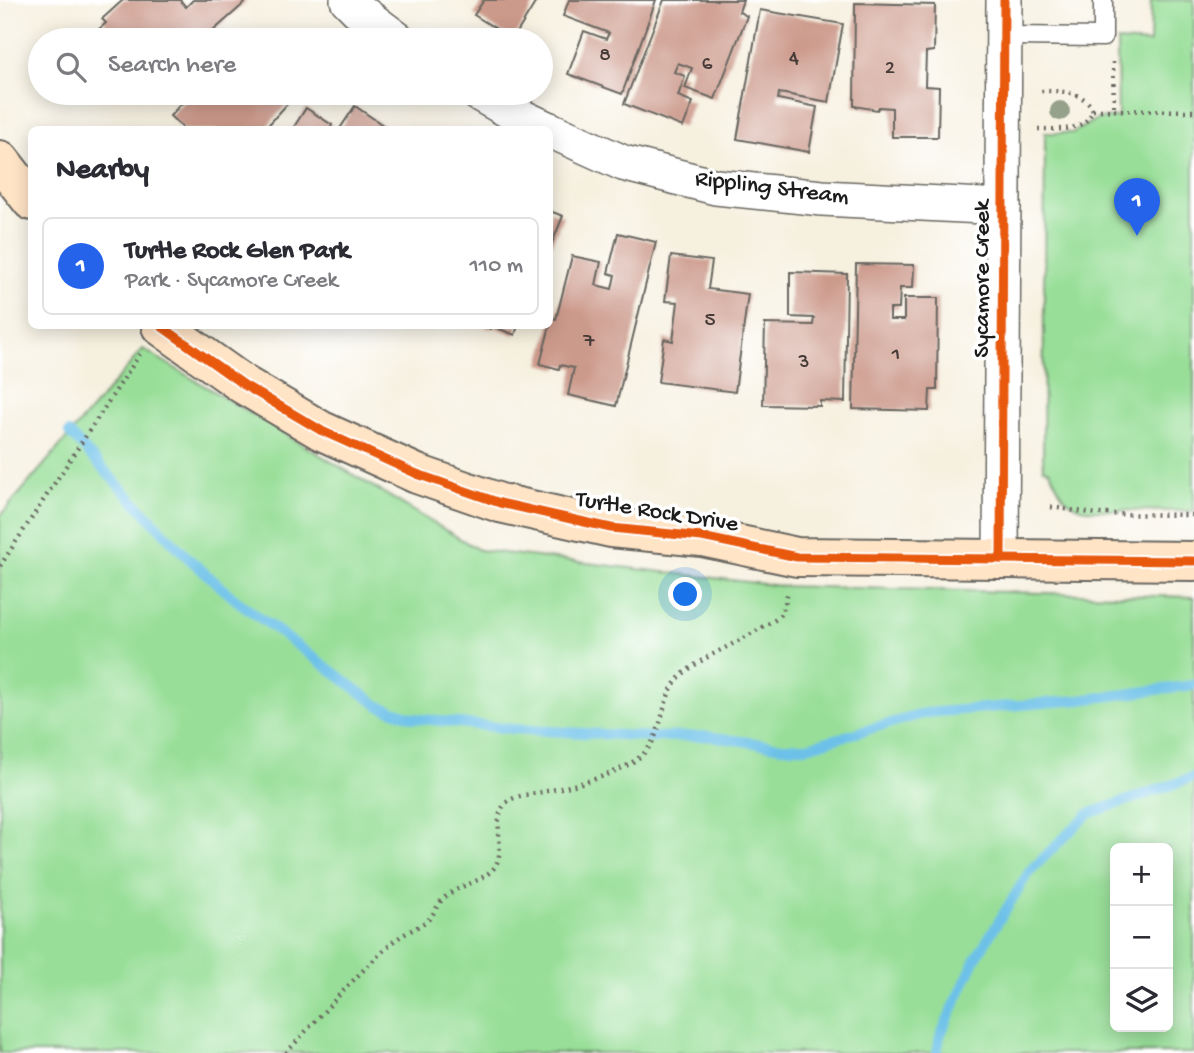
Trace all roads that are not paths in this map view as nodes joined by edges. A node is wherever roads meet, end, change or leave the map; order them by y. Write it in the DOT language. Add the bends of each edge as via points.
graph roads {
  1 [pos="348,0"];
  2 [pos="1004,0"];
  3 [pos="1103,0"];
  4 [pos="382,28"];
  5 [pos="1004,36"];
  6 [pos="499,105"];
  7 [pos="540,126"];
  8 [pos="553,132"];
  9 [pos="0,160"];
  10 [pos="28,196"];
  11 [pos="1003,206"];
  12 [pos="152,336"];
  13 [pos="1001,559"];
  14 [pos="1194,561"];
  1 -- 4 [label="street"];
  2 -- 5 [label="street, Sycamore Creek"];
  3 -- 5 [label="lane" via="1102,37"];
  5 -- 11 [label="street, Sycamore Creek"];
  6 -- 7 [label="street, Rippling Stream"];
  8 -- 11 [label="street, Rippling Stream" via="623,163 716,187 821,198"];
  9 -- 10 [label="street"];
  11 -- 13 [label="street, Sycamore Creek"];
  12 -- 13 [label="street, Turtle Rock Drive" via="322,431 417,474 500,503 611,528 702,537 797,557"];
  13 -- 14 [label="street, Turtle Rock Drive"];
}
